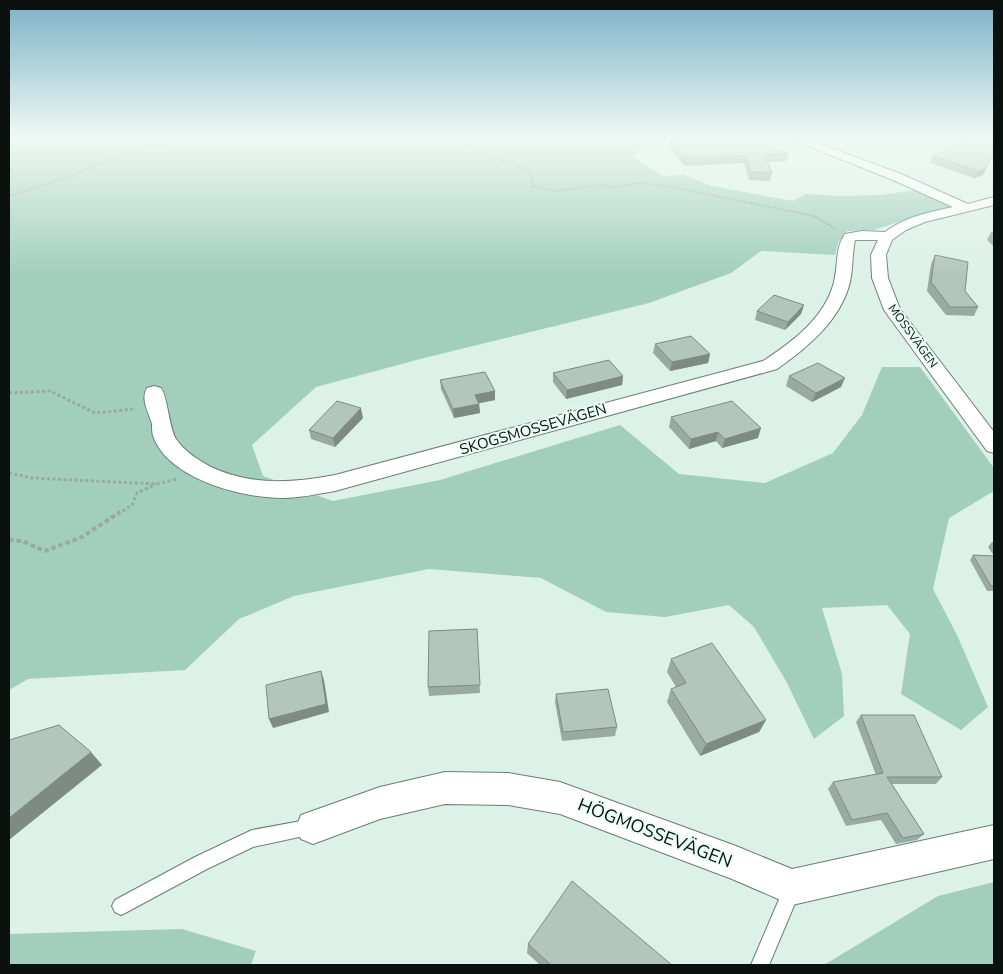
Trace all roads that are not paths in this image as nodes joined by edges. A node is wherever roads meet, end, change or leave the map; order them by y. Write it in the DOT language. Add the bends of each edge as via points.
graph roads {
  1 [pos="911,183"];
  2 [pos="994,202"];
  3 [pos="966,208"];
  4 [pos="886,236"];
  5 [pos="154,400"];
  6 [pos="994,446"];
  7 [pos="313,827"];
  8 [pos="994,842"];
  9 [pos="792,887"];
  10 [pos="121,906"];
  11 [pos="760,965"];
  1 -- 3 [label="street"];
  2 -- 3 [label="street"];
  3 -- 4 [label="street" via="923,218"];
  4 -- 5 [label="street, SKOGSMOSSEVÄGEN" via="850,237 841,287 834,301 805,338 770,365 335,484 302,489 250,488 190,466 164,437"];
  4 -- 6 [label="street, MOSSVÄGEN" via="878,254 878,272 892,310"];
  7 -- 9 [label="street, HÖGMOSSEVÄGEN" via="380,803 446,788 508,789 560,798"];
  7 -- 10 [label="lane" via="252,839"];
  8 -- 9 [label="street"];
  9 -- 11 [label="lane"];
}
